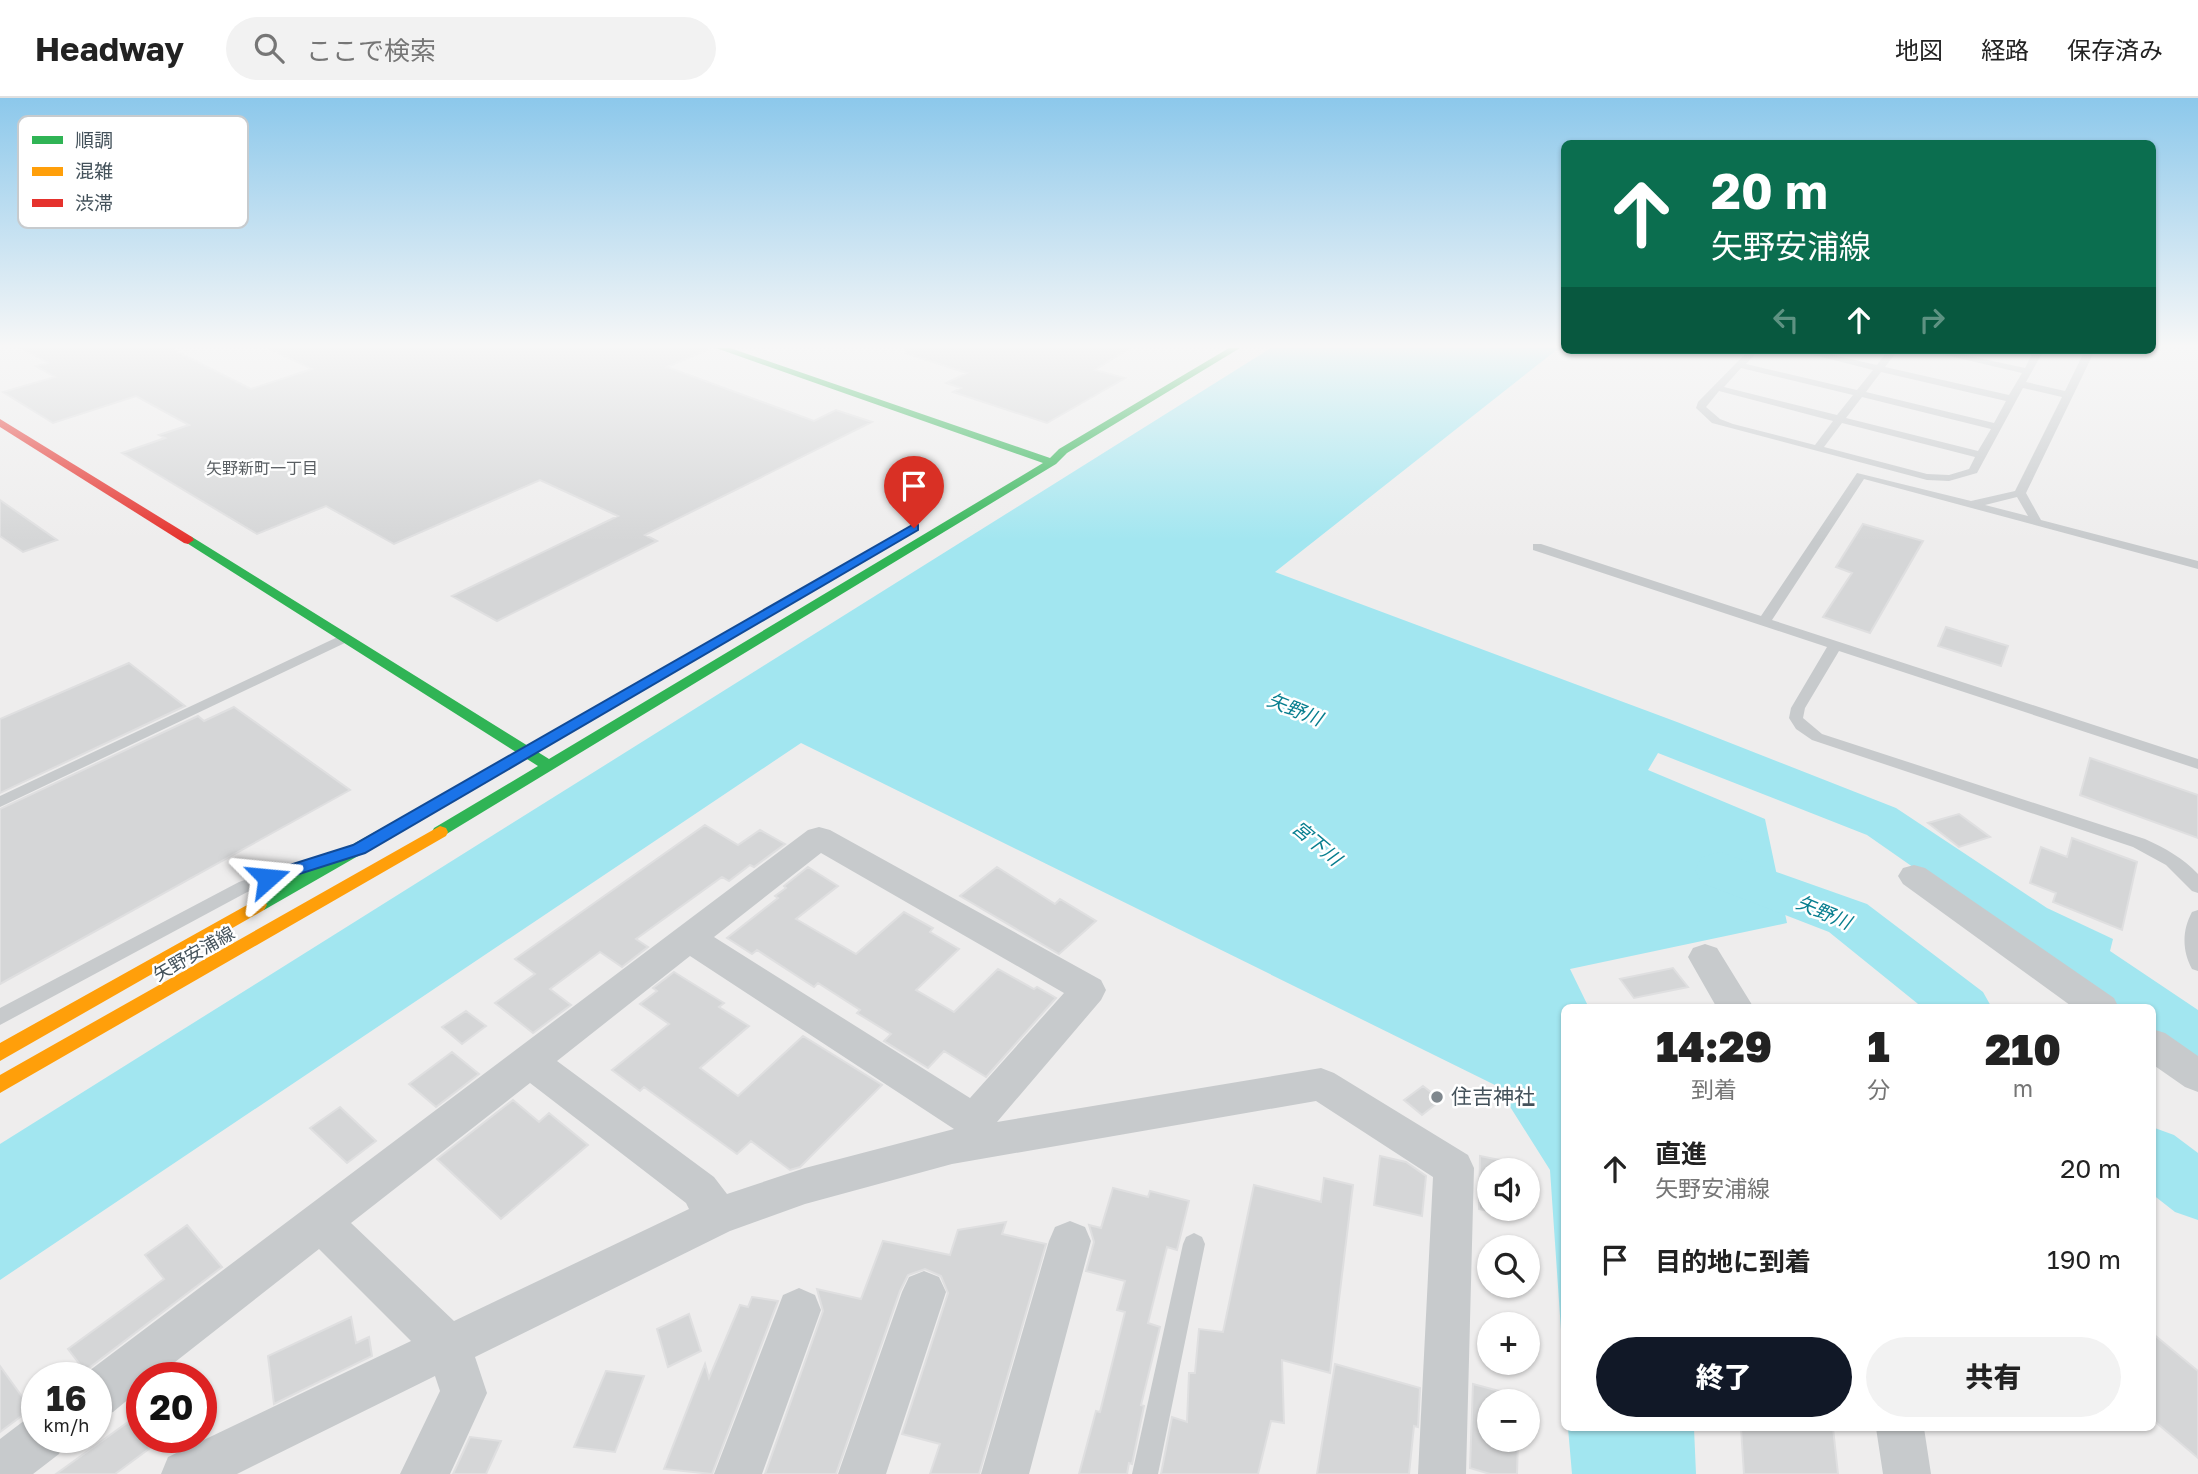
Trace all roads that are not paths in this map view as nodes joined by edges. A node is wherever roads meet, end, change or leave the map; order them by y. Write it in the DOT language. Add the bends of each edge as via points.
graph roads {
  1 [pos="917,412"];
  2 [pos="932,412"];
  3 [pos="1126,412"];
  4 [pos="1706,412"];
  5 [pos="1812,412"];
  6 [pos="1844,412"];
  7 [pos="1937,412"];
  8 [pos="2005,412"];
  9 [pos="2060,412"];
  10 [pos="1839,419"];
  11 [pos="0,422"];
  12 [pos="1997,427"];
  13 [pos="1816,449"];
  14 [pos="1981,455"];
  15 [pos="1051,456"];
  16 [pos="1869,463"];
  17 [pos="1861,475"];
  18 [pos="2021,493"];
  19 [pos="1970,504"];
  20 [pos="2037,522"];
  21 [pos="1537,547"];
  22 [pos="854,562"];
  23 [pos="2198,565"];
  24 [pos="1764,622"];
  25 [pos="344,639"];
  26 [pos="1835,645"];
  27 [pos="547,740"];
  28 [pos="521,755"];
  29 [pos="2198,764"];
  30 [pos="548,765"];
  31 [pos="483,777"];
  32 [pos="0,802"];
  33 [pos="359,849"];
  34 [pos="396,860"];
  35 [pos="1914,876"];
  36 [pos="2198,887"];
  37 [pos="252,910"];
  38 [pos="2198,917"];
  39 [pos="156,932"];
  40 [pos="689,937"];
  41 [pos="1705,957"];
  42 [pos="2198,964"];
  43 [pos="1734,1004"];
  44 [pos="2095,1004"];
  45 [pos="0,1017"];
  46 [pos="2156,1047"];
  47 [pos="0,1053"];
  48 [pos="529,1061"];
  49 [pos="2198,1076"];
  50 [pos="0,1085"];
  51 [pos="976,1132"];
  52 [pos="718,1216"];
  53 [pos="320,1222"];
  54 [pos="1070,1241"];
  55 [pos="1194,1244"];
  56 [pos="924,1293"];
  57 [pos="799,1310"];
  58 [pos="449,1347"];
  59 [pos="112,1383"];
  60 [pos="1900,1431"];
  61 [pos="21,1453"];
  62 [pos="0,1469"];
  63 [pos="185,1474"];
  64 [pos="424,1474"];
  65 [pos="738,1474"];
  66 [pos="862,1474"];
  67 [pos="1005,1474"];
  68 [pos="1145,1474"];
  69 [pos="1441,1474"];
  70 [pos="1907,1474"];
  1 -- 15 [label="main road"];
  2 -- 15 [label="main road"];
  3 -- 15 [label="main road"];
  4 -- 13 [label="lane" via="1716,421"];
  5 -- 10 [label="lane"];
  6 -- 10 [label="lane"];
  7 -- 12 [label="lane"];
  8 -- 12 [label="lane"];
  9 -- 18 [label="lane"];
  10 -- 13 [label="lane"];
  10 -- 14 [label="lane"];
  11 -- 25 [label="main road"];
  12 -- 14 [label="lane"];
  13 -- 16 [label="lane"];
  14 -- 16 [label="lane" via="1973,471 1949,478"];
  15 -- 22 [label="main road"];
  15 -- 30 [label="main road, 矢野安浦線"];
  16 -- 17 [label="lane"];
  17 -- 19 [label="lane"];
  17 -- 24 [label="lane"];
  18 -- 19 [label="lane"];
  18 -- 20 [label="lane"];
  19 -- 20 [label="lane"];
  20 -- 23 [label="lane"];
  21 -- 24 [label="lane"];
  24 -- 26 [label="lane"];
  25 -- 28 [label="main road"];
  25 -- 32 [label="lane"];
  26 -- 29 [label="lane"];
  26 -- 36 [label="lane" via="1796,718 1817,737 2138,843 2171,859"];
  27 -- 28 [label="main road"];
  28 -- 30 [label="main road"];
  30 -- 34 [label="main road, 矢野安浦線"];
  31 -- 33 [label="main road, 矢野安浦線"];
  33 -- 37 [label="main road, 矢野安浦線"];
  33 -- 39 [label="lane" via="245,886"];
  34 -- 37 [label="lane" via="348,878 297,906 270,915"];
  34 -- 50 [label="main road, 矢野安浦線"];
  35 -- 44 [label="street"];
  37 -- 39 [label="lane" via="216,911"];
  37 -- 47 [label="main road, 矢野安浦線"];
  38 -- 42 [label="lane" via="2194,940"];
  39 -- 45 [label="lane"];
  40 -- 48 [label="street"];
  40 -- 51 [label="street"];
  40 -- 51 [label="street" via="819,838 1088,990"];
  41 -- 43 [label="street"];
  46 -- 49 [label="street"];
  48 -- 52 [label="street" via="700,1190"];
  48 -- 53 [label="street"];
  51 -- 52 [label="street"];
  51 -- 69 [label="street" via="1321,1084 1454,1168"];
  52 -- 58 [label="street"];
  53 -- 58 [label="street"];
  53 -- 59 [label="street"];
  54 -- 67 [label="street"];
  55 -- 68 [label="lane"];
  56 -- 66 [label="street"];
  57 -- 65 [label="street"];
  58 -- 63 [label="street"];
  58 -- 64 [label="street" via="464,1392"];
  60 -- 70 [label="street"];
  61 -- 62 [label="street"];
}
